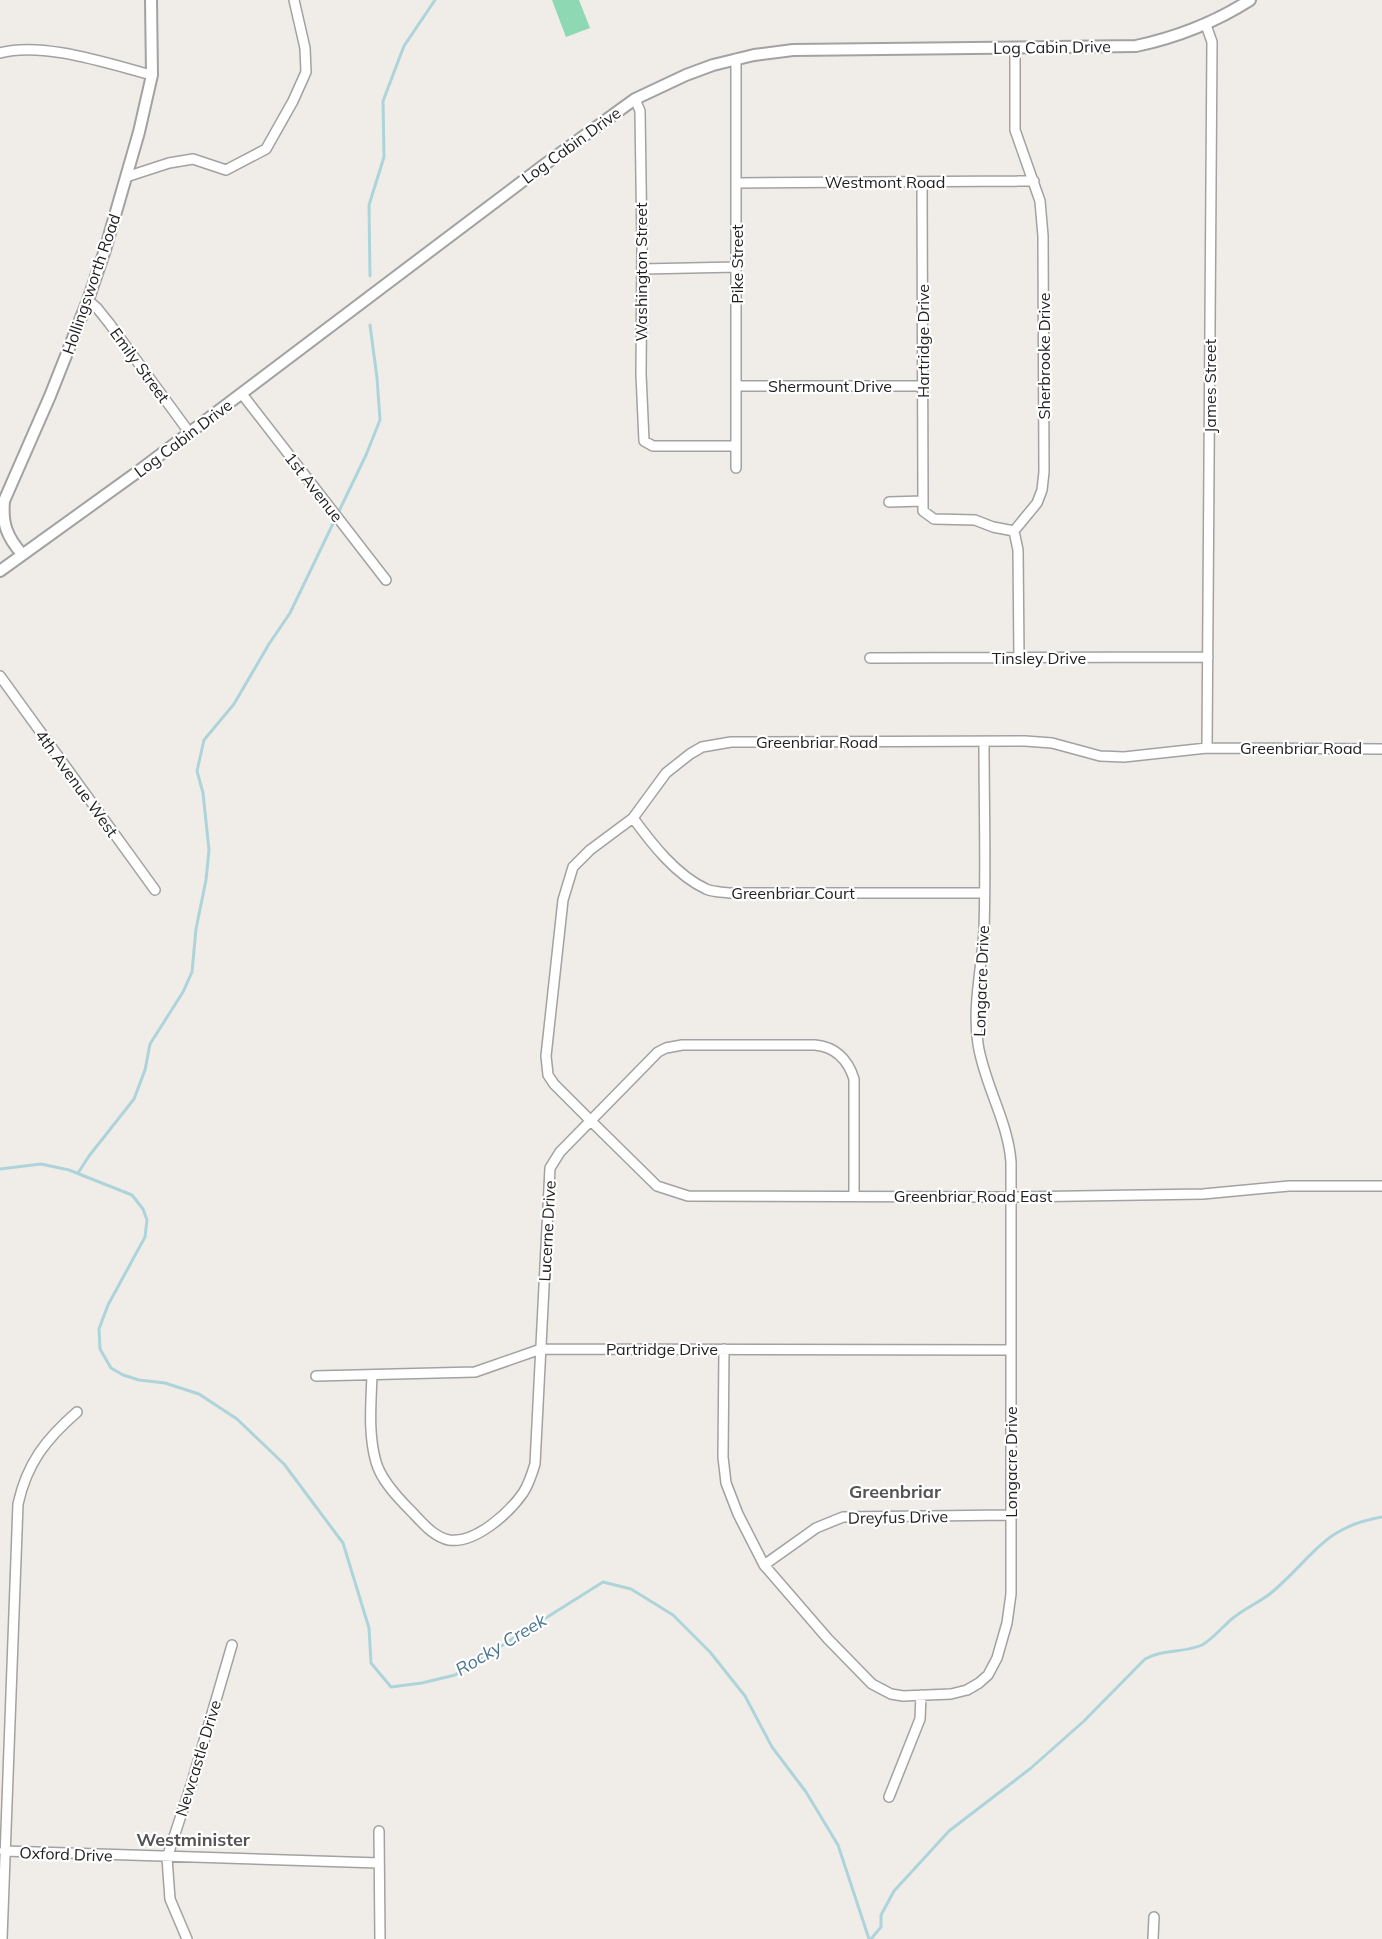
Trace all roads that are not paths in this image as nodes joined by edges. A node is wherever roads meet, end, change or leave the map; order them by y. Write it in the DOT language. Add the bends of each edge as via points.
graph roads {
  1 [pos="151,0"];
  2 [pos="294,0"];
  3 [pos="1250,0"];
  4 [pos="1206,25"];
  5 [pos="1015,48"];
  6 [pos="0,53"];
  7 [pos="736,59"];
  8 [pos="152,75"];
  9 [pos="635,99"];
  10 [pos="126,177"];
  11 [pos="1034,181"];
  12 [pos="922,182"];
  13 [pos="737,183"];
  14 [pos="737,267"];
  15 [pos="642,269"];
  16 [pos="88,300"];
  17 [pos="737,386"];
  18 [pos="922,386"];
  19 [pos="242,393"];
  20 [pos="189,432"];
  21 [pos="736,446"];
  22 [pos="736,468"];
  23 [pos="923,501"];
  24 [pos="889,502"];
  25 [pos="1014,531"];
  26 [pos="22,554"];
  27 [pos="0,571"];
  28 [pos="386,580"];
  29 [pos="1208,657"];
  30 [pos="870,658"];
  31 [pos="1019,658"];
  32 [pos="0,676"];
  33 [pos="984,742"];
  34 [pos="1207,748"];
  35 [pos="1382,749"];
  36 [pos="633,818"];
  37 [pos="155,890"];
  38 [pos="984,893"];
  39 [pos="591,1121"];
  40 [pos="1382,1186"];
  41 [pos="854,1196"];
  42 [pos="1011,1197"];
  43 [pos="541,1349"];
  44 [pos="724,1349"];
  45 [pos="1011,1350"];
  46 [pos="372,1375"];
  47 [pos="316,1376"];
  48 [pos="77,1412"];
  49 [pos="1011,1515"];
  50 [pos="764,1564"];
  51 [pos="232,1645"];
  52 [pos="921,1695"];
  53 [pos="889,1797"];
  54 [pos="380,1832"];
  55 [pos="4,1851"];
  56 [pos="167,1858"];
  57 [pos="379,1863"];
  58 [pos="1154,1917"];
  59 [pos="2,1939"];
  60 [pos="187,1939"];
  61 [pos="380,1939"];
  62 [pos="1153,1939"];
  1 -- 8 [label="street, Hollingsworth Road"];
  2 -- 10 [label="street" via="306,72 266,149 226,170 193,159"];
  3 -- 4 [label="street, Log Cabin Drive"];
  4 -- 5 [label="street, Log Cabin Drive" via="1136,46"];
  4 -- 29 [label="street, James Street" via="1212,42"];
  5 -- 7 [label="street, Log Cabin Drive" via="793,50"];
  5 -- 11 [label="street, Sherbrooke Drive" via="1015,130"];
  6 -- 8 [label="street" via="50,51"];
  7 -- 9 [label="street, Log Cabin Drive" via="686,75"];
  7 -- 13 [label="street, Pike Street"];
  8 -- 10 [label="street, Hollingsworth Road"];
  9 -- 15 [label="street, Washington Street" via="640,111"];
  9 -- 19 [label="street, Log Cabin Drive"];
  10 -- 16 [label="street, Hollingsworth Road"];
  11 -- 12 [label="street, Westmont Road"];
  11 -- 25 [label="street, Sherbrooke Drive" via="1043,236 1044,472 1037,503"];
  12 -- 13 [label="street, Westmont Road"];
  12 -- 18 [label="street, Hartridge Drive"];
  13 -- 14 [label="street, Pike Street"];
  14 -- 15 [label="street"];
  14 -- 17 [label="street, Pike Street"];
  15 -- 21 [label="street, Washington Street" via="643,437 647,445"];
  16 -- 20 [label="street, Emily Street"];
  16 -- 26 [label="street, Hollingsworth Road" via="4,501 5,529"];
  17 -- 18 [label="street, Shermount Drive"];
  17 -- 21 [label="street, Pike Street"];
  18 -- 23 [label="street, Hartridge Drive"];
  19 -- 20 [label="street, Log Cabin Drive"];
  19 -- 28 [label="street, 1st Avenue"];
  20 -- 26 [label="street, Log Cabin Drive"];
  21 -- 22 [label="street, Pike Street"];
  23 -- 24 [label="street"];
  23 -- 25 [label="street" via="923,512 934,519 975,520"];
  25 -- 31 [label="street" via="1018,550"];
  26 -- 27 [label="street, Log Cabin Drive"];
  29 -- 31 [label="street, Tinsley Drive"];
  29 -- 34 [label="street, James Street"];
  30 -- 31 [label="street, Tinsley Drive"];
  32 -- 37 [label="street, 4th Avenue West"];
  33 -- 34 [label="street, Greenbriar Road" via="1052,743 1124,758"];
  33 -- 36 [label="street, Greenbriar Road" via="731,742 702,747 666,773"];
  33 -- 38 [label="street, Longacre Drive"];
  34 -- 35 [label="street, Greenbriar Road"];
  36 -- 38 [label="street, Greenbriar Court" via="668,859 707,890"];
  36 -- 39 [label="street, Greenbriar Road" via="573,867 563,900 546,1067 554,1084"];
  38 -- 42 [label="street, Longacre Drive" via="978,1044 1010,1148"];
  39 -- 41 [label="street, Greenbriar Road East" via="657,1186 671,1192 699,1196"];
  39 -- 41 [label="street, Lucerne Drive" via="666,1048 824,1046 842,1057 854,1079"];
  39 -- 43 [label="street, Lucerne Drive" via="550,1168"];
  40 -- 42 [label="street, Greenbriar Road East"];
  41 -- 42 [label="street, Greenbriar Road East"];
  42 -- 45 [label="street, Longacre Drive"];
  43 -- 44 [label="street, Partridge Drive"];
  43 -- 46 [label="street, Partridge Drive" via="476,1372"];
  43 -- 46 [label="street, Lucerne Drive" via="535,1464 528,1484 498,1518 465,1541 447,1540 433,1533 383,1478 372,1442"];
  44 -- 45 [label="street, Partridge Drive"];
  44 -- 50 [label="street, Longacre Drive" via="726,1483"];
  45 -- 49 [label="street, Longacre Drive"];
  46 -- 47 [label="street, Partridge Drive"];
  48 -- 55 [label="street" via="34,1458 18,1504"];
  49 -- 50 [label="street, Dreyfus Drive" via="843,1517 816,1527"];
  49 -- 52 [label="street, Longacre Drive" via="1011,1594 994,1665 984,1679 967,1690"];
  50 -- 52 [label="street, Longacre Drive" via="872,1684 891,1694"];
  51 -- 56 [label="street, Newcastle Drive"];
  52 -- 53 [label="street" via="920,1719"];
  54 -- 57 [label="street"];
  55 -- 56 [label="street, Oxford Drive"];
  55 -- 59 [label="street"];
  56 -- 57 [label="street, Oxford Drive"];
  56 -- 60 [label="street, Newcastle Drive" via="171,1899"];
  57 -- 61 [label="street"];
  58 -- 62 [label="street"];
}
